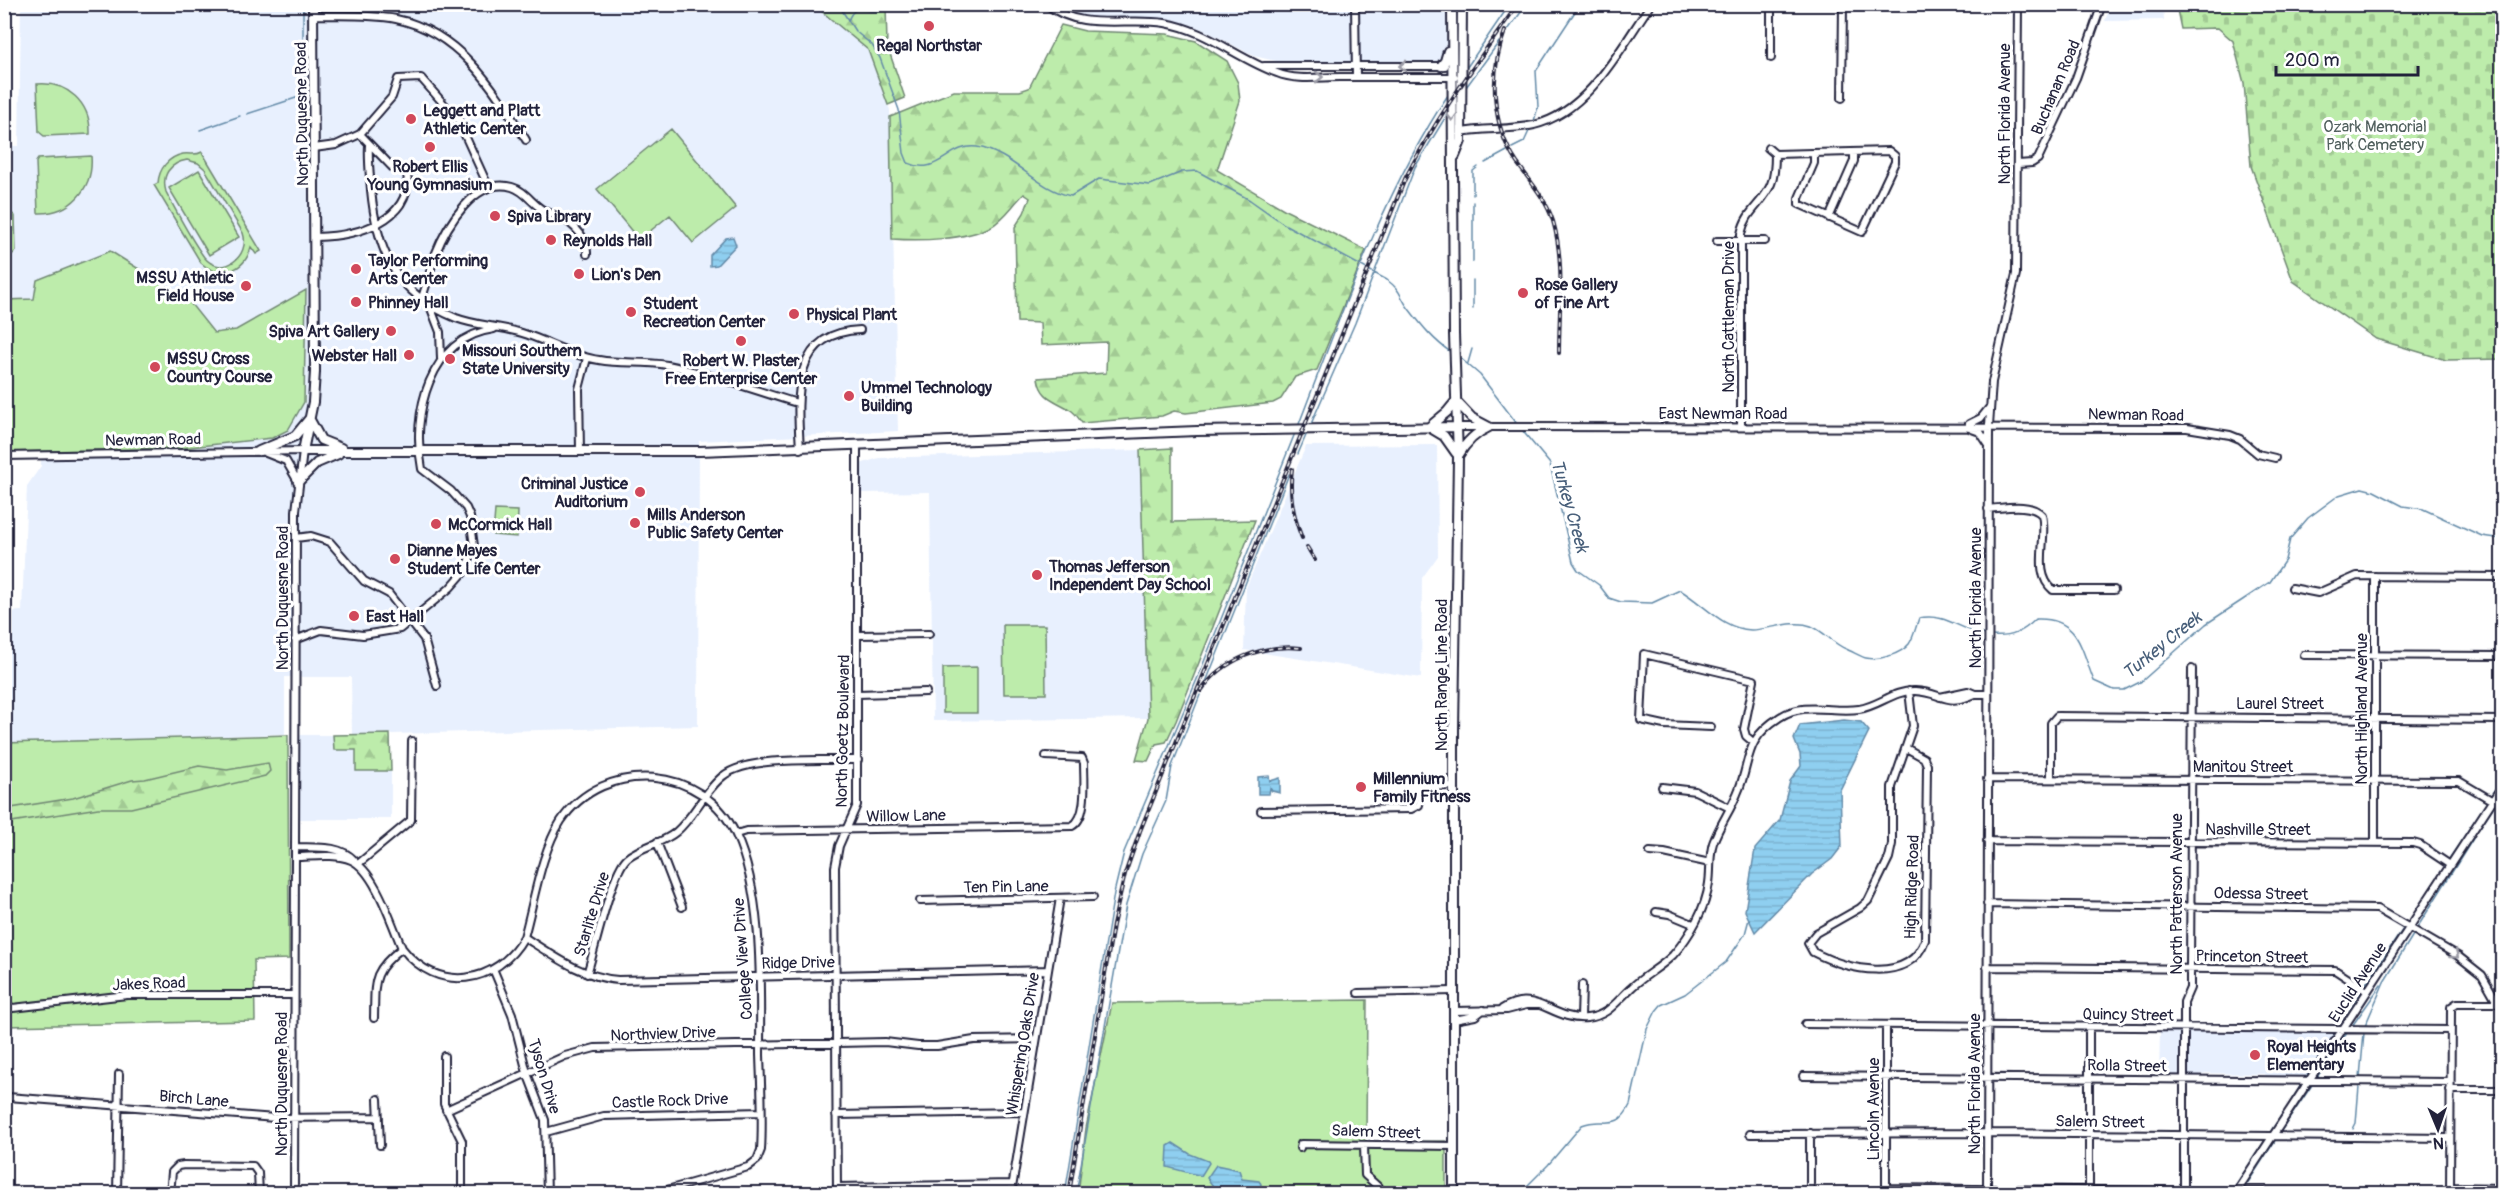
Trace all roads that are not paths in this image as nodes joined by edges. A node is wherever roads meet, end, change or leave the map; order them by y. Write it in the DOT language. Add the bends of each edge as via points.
graph roads {
  1 [pos="313,4"];
  2 [pos="1046,4"];
  3 [pos="1355,4"];
  4 [pos="1450,4"];
  5 [pos="1462,4"];
  6 [pos="1651,4"];
  7 [pos="1771,4"];
  8 [pos="1842,4"];
  9 [pos="2018,4"];
  10 [pos="2102,4"];
  11 [pos="314,15"];
  12 [pos="1771,58"];
  13 [pos="1263,66"];
  14 [pos="1356,66"];
  15 [pos="1441,66"];
  16 [pos="1452,66"];
  17 [pos="1461,66"];
  18 [pos="1452,76"];
  19 [pos="1461,76"];
  20 [pos="1356,77"];
  21 [pos="1842,98"];
  22 [pos="1461,132"];
  23 [pos="360,134"];
  24 [pos="526,140"];
  25 [pos="369,145"];
  26 [pos="314,148"];
  27 [pos="1768,148"];
  28 [pos="1854,152"];
  29 [pos="1814,153"];
  30 [pos="1775,154"];
  31 [pos="1454,158"];
  32 [pos="2038,159"];
  33 [pos="2018,164"];
  34 [pos="2033,170"];
  35 [pos="489,188"];
  36 [pos="1829,218"];
  37 [pos="375,225"];
  38 [pos="316,237"];
  39 [pos="1717,241"];
  40 [pos="1741,241"];
  41 [pos="1765,241"];
  42 [pos="587,254"];
  43 [pos="421,300"];
  44 [pos="430,306"];
  45 [pos="498,328"];
  46 [pos="860,330"];
  47 [pos="587,358"];
  48 [pos="441,359"];
  49 [pos="1456,400"];
  50 [pos="797,403"];
  51 [pos="1990,405"];
  52 [pos="310,418"];
  53 [pos="1959,426"];
  54 [pos="1989,426"];
  55 [pos="1429,427"];
  56 [pos="1457,427"];
  57 [pos="1493,427"];
  58 [pos="1741,427"];
  59 [pos="857,446"];
  60 [pos="1989,446"];
  61 [pos="800,449"];
  62 [pos="259,451"];
  63 [pos="303,451"];
  64 [pos="354,451"];
  65 [pos="421,451"];
  66 [pos="580,451"];
  67 [pos="4,456"];
  68 [pos="1458,457"];
  69 [pos="2276,458"];
  70 [pos="298,482"];
  71 [pos="1988,508"];
  72 [pos="296,538"];
  73 [pos="2375,576"];
  74 [pos="2502,577"];
  75 [pos="2292,588"];
  76 [pos="2114,590"];
  77 [pos="412,621"];
  78 [pos="929,634"];
  79 [pos="857,635"];
  80 [pos="295,640"];
  81 [pos="2304,655"];
  82 [pos="2375,655"];
  83 [pos="2502,656"];
  84 [pos="2192,669"];
  85 [pos="437,686"];
  86 [pos="1909,691"];
  87 [pos="926,692"];
  88 [pos="857,694"];
  89 [pos="1988,694"];
  90 [pos="2191,716"];
  91 [pos="2375,718"];
  92 [pos="2502,720"];
  93 [pos="1711,727"];
  94 [pos="412,741"];
  95 [pos="1754,742"];
  96 [pos="1906,748"];
  97 [pos="1047,756"];
  98 [pos="858,760"];
  99 [pos="2051,778"];
  100 [pos="1987,779"];
  101 [pos="2190,780"];
  102 [pos="2374,780"];
  103 [pos="1454,786"];
  104 [pos="2502,786"];
  105 [pos="1662,788"];
  106 [pos="704,795"];
  107 [pos="2493,801"];
  108 [pos="1730,808"];
  109 [pos="1261,811"];
  110 [pos="846,829"];
  111 [pos="736,834"];
  112 [pos="1987,841"];
  113 [pos="657,842"];
  114 [pos="2190,842"];
  115 [pos="2375,843"];
  116 [pos="295,847"];
  117 [pos="1650,852"];
  118 [pos="295,857"];
  119 [pos="1710,862"];
  120 [pos="356,863"];
  121 [pos="2451,865"];
  122 [pos="1093,897"];
  123 [pos="1060,898"];
  124 [pos="920,901"];
  125 [pos="1987,904"];
  126 [pos="2190,906"];
  127 [pos="682,907"];
  128 [pos="1656,912"];
  129 [pos="1693,924"];
  130 [pos="2409,928"];
  131 [pos="524,938"];
  132 [pos="402,948"];
  133 [pos="1987,967"];
  134 [pos="2190,969"];
  135 [pos="1047,970"];
  136 [pos="494,971"];
  137 [pos="587,974"];
  138 [pos="836,975"];
  139 [pos="759,977"];
  140 [pos="1582,985"];
  141 [pos="1454,991"];
  142 [pos="2367,991"];
  143 [pos="1358,993"];
  144 [pos="294,995"];
  145 [pos="2500,1003"];
  146 [pos="4,1010"];
  147 [pos="1454,1015"];
  148 [pos="374,1018"];
  149 [pos="1581,1018"];
  150 [pos="1805,1024"];
  151 [pos="1886,1025"];
  152 [pos="1987,1025"];
  153 [pos="2089,1027"];
  154 [pos="2184,1028"];
  155 [pos="2343,1029"];
  156 [pos="2451,1030"];
  157 [pos="1036,1039"];
  158 [pos="837,1042"];
  159 [pos="760,1044"];
  160 [pos="444,1056"];
  161 [pos="527,1073"];
  162 [pos="119,1074"];
  163 [pos="1803,1076"];
  164 [pos="1886,1076"];
  165 [pos="1987,1077"];
  166 [pos="2089,1078"];
  167 [pos="2184,1080"];
  168 [pos="2308,1082"];
  169 [pos="2450,1082"];
  170 [pos="2450,1090"];
  171 [pos="2502,1090"];
  172 [pos="8,1097"];
  173 [pos="378,1100"];
  174 [pos="117,1105"];
  175 [pos="446,1110"];
  176 [pos="761,1112"];
  177 [pos="1024,1112"];
  178 [pos="836,1115"];
  179 [pos="379,1117"];
  180 [pos="294,1119"];
  181 [pos="546,1132"];
  182 [pos="1810,1133"];
  183 [pos="1887,1133"];
  184 [pos="1988,1133"];
  185 [pos="1750,1134"];
  186 [pos="2089,1134"];
  187 [pos="2184,1135"];
  188 [pos="2274,1135"];
  189 [pos="2450,1138"];
  190 [pos="380,1145"];
  191 [pos="1364,1146"];
  192 [pos="1454,1146"];
  193 [pos="1300,1149"];
  194 [pos="1012,1184"];
  195 [pos="2502,1188"];
  196 [pos="2184,1189"];
  197 [pos="837,1190"];
  198 [pos="1886,1191"];
  199 [pos="1987,1191"];
  200 [pos="2450,1191"];
  201 [pos="2089,1192"];
  202 [pos="2236,1192"];
  203 [pos="2355,1193"];
  204 [pos="117,1194"];
  205 [pos="170,1194"];
  206 [pos="259,1194"];
  207 [pos="294,1194"];
  208 [pos="462,1194"];
  209 [pos="547,1194"];
  210 [pos="653,1194"];
  211 [pos="1011,1194"];
  212 [pos="1386,1194"];
  213 [pos="1454,1194"];
  214 [pos="1810,1194"];
  1 -- 11 [label="main road, North Duquesne Road"];
  2 -- 13 [label="street" via="1083,22 1176,26 1214,39"];
  3 -- 14 [label="street"];
  4 -- 15 [label="main road" via="1448,56"];
  4 -- 16 [label="main road, North Range Line Road"];
  5 -- 17 [label="main road, North Range Line Road"];
  6 -- 22 [label="street" via="1594,85 1574,106 1530,126"];
  7 -- 12 [label="street"];
  8 -- 21 [label="street"];
  9 -- 33 [label="street, North Florida Avenue"];
  10 -- 32 [label="street, Buchanan Road" via="2076,78"];
  11 -- 24 [label="street" via="395,19 436,35 478,69"];
  11 -- 26 [label="main road, North Duquesne Road"];
  13 -- 14 [label="street"];
  13 -- 20 [label="street, one-way" via="1287,76"];
  15 -- 14 [label="street, one-way"];
  14 -- 20 [label="street"];
  15 -- 16 [label="street"];
  16 -- 17 [label="street"];
  16 -- 18 [label="main road, North Range Line Road"];
  17 -- 19 [label="main road, North Range Line Road"];
  18 -- 19 [label="street"];
  18 -- 20 [label="street"];
  18 -- 31 [label="main road, North Range Line Road, one-way"];
  19 -- 22 [label="main road, North Range Line Road"];
  22 -- 31 [label="main road, North Range Line Road"];
  23 -- 25 [label="street"];
  23 -- 26 [label="street" via="336,145"];
  23 -- 35 [label="street" via="392,97 398,79 421,78 458,120"];
  25 -- 37 [label="street"];
  25 -- 37 [label="street" via="393,168 407,170 408,178 401,204"];
  26 -- 38 [label="main road, North Duquesne Road"];
  27 -- 30 [label="street"];
  28 -- 29 [label="street"];
  28 -- 36 [label="street" via="1854,161"];
  28 -- 36 [label="street" via="1889,151 1895,162 1862,232"];
  29 -- 30 [label="street"];
  29 -- 36 [label="street" via="1814,163 1798,202"];
  30 -- 40 [label="street, North Cattleman Drive" via="1771,184 1746,217"];
  31 -- 49 [label="main road, North Range Line Road"];
  32 -- 33 [label="street, Buchanan Road" via="2032,164"];
  32 -- 34 [label="street"];
  33 -- 51 [label="street, North Florida Avenue" via="2016,274"];
  35 -- 42 [label="street" via="505,185 517,189 537,207 558,215 582,236"];
  35 -- 43 [label="street" via="473,197 450,226"];
  37 -- 38 [label="street" via="347,235"];
  37 -- 43 [label="street" via="396,276"];
  38 -- 52 [label="main road, North Duquesne Road" via="315,380"];
  39 -- 40 [label="street"];
  40 -- 41 [label="street"];
  40 -- 58 [label="street, North Cattleman Drive"];
  43 -- 44 [label="street"];
  44 -- 45 [label="street" via="466,321"];
  44 -- 48 [label="street" via="440,332"];
  45 -- 47 [label="street" via="523,333"];
  45 -- 48 [label="street" via="467,338"];
  46 -- 50 [label="street" via="832,334 807,358"];
  47 -- 50 [label="street" via="682,368"];
  47 -- 66 [label="street" via="579,389"];
  48 -- 65 [label="street" via="422,402"];
  49 -- 55 [label="main road"];
  49 -- 56 [label="main road, North Range Line Road"];
  49 -- 57 [label="main road" via="1472,418"];
  50 -- 61 [label="street"];
  51 -- 53 [label="street" via="1977,421"];
  51 -- 54 [label="street, North Florida Avenue"];
  52 -- 62 [label="main road" via="294,436"];
  52 -- 63 [label="main road, North Duquesne Road"];
  52 -- 64 [label="main road" via="321,440"];
  53 -- 54 [label="street, East Newman Road"];
  53 -- 58 [label="street, East Newman Road"];
  53 -- 60 [label="street" via="1978,431"];
  54 -- 60 [label="street, North Florida Avenue"];
  54 -- 69 [label="street, Newman Road" via="2187,428 2230,435 2258,454"];
  55 -- 56 [label="main road"];
  55 -- 59 [label="main road" via="1197,431"];
  55 -- 68 [label="main road" via="1444,436"];
  56 -- 57 [label="street, East Newman Road"];
  56 -- 68 [label="main road, North Range Line Road"];
  57 -- 58 [label="street, East Newman Road"];
  57 -- 68 [label="main road" via="1473,436"];
  59 -- 61 [label="main road"];
  59 -- 79 [label="street, North Goetz Boulevard"];
  60 -- 71 [label="street, North Florida Avenue"];
  61 -- 66 [label="main road"];
  62 -- 63 [label="street, Newman Road"];
  62 -- 67 [label="street, Newman Road"];
  62 -- 70 [label="street" via="286,461"];
  63 -- 64 [label="main road"];
  63 -- 70 [label="street, North Duquesne Road"];
  64 -- 65 [label="main road"];
  64 -- 70 [label="main road" via="323,459"];
  65 -- 66 [label="main road"];
  65 -- 77 [label="street" via="424,472 451,491 466,508 473,524 474,546 470,562 458,579"];
  68 -- 103 [label="main road, North Range Line Road"];
  70 -- 72 [label="street, North Duquesne Road"];
  71 -- 76 [label="street" via="2028,508 2042,516 2042,570 2053,590"];
  71 -- 89 [label="street, North Florida Avenue"];
  72 -- 77 [label="street" via="311,536 330,542 364,581 389,594"];
  72 -- 80 [label="street, North Duquesne Road"];
  73 -- 74 [label="street"];
  73 -- 75 [label="street" via="2352,576 2318,593"];
  73 -- 82 [label="street, North Highland Avenue"];
  77 -- 80 [label="street" via="376,634 321,630"];
  77 -- 85 [label="street" via="426,643"];
  78 -- 79 [label="street"];
  79 -- 88 [label="street, North Goetz Boulevard"];
  80 -- 116 [label="street, North Duquesne Road"];
  81 -- 82 [label="street"];
  82 -- 83 [label="street"];
  82 -- 91 [label="street, North Highland Avenue"];
  84 -- 90 [label="street, North Patterson Avenue"];
  86 -- 89 [label="street" via="1959,701"];
  86 -- 95 [label="street" via="1861,709 1799,709 1780,717"];
  86 -- 96 [label="street" via="1914,720"];
  87 -- 88 [label="street"];
  88 -- 98 [label="street, North Goetz Boulevard"];
  89 -- 100 [label="street, North Florida Avenue"];
  90 -- 91 [label="street, Laurel Street"];
  90 -- 99 [label="street, Laurel Street" via="2057,716 2051,723"];
  90 -- 101 [label="street, North Patterson Avenue"];
  91 -- 92 [label="street, Laurel Street"];
  91 -- 102 [label="street, North Highland Avenue"];
  93 -- 95 [label="street" via="1641,720 1644,654 1754,680 1744,729"];
  94 -- 120 [label="street" via="411,820"];
  95 -- 108 [label="street"];
  96 -- 96 [label="street, High Ridge Road" via="1892,788 1892,844 1868,901 1816,933 1808,943 1813,952 1840,964 1881,970 1905,964 1922,949 1927,765 1924,758"];
  97 -- 110 [label="street, Willow Lane" via="1076,756 1084,763 1082,814 1072,826"];
  98 -- 106 [label="street, Starlite Drive" via="743,765 722,776"];
  98 -- 110 [label="street, North Goetz Boulevard" via="857,805"];
  99 -- 100 [label="street, Manitou Street"];
  99 -- 101 [label="street, Manitou Street"];
  100 -- 112 [label="street, North Florida Avenue"];
  101 -- 102 [label="street, Manitou Street"];
  101 -- 114 [label="street, North Patterson Avenue"];
  102 -- 107 [label="street, Manitou Street" via="2459,781"];
  102 -- 115 [label="street, North Highland Avenue"];
  103 -- 109 [label="street" via="1428,787 1420,795 1419,805 1411,809"];
  103 -- 141 [label="main road, North Range Line Road"];
  104 -- 107 [label="street, Euclid Avenue"];
  105 -- 108 [label="street" via="1687,789"];
  106 -- 111 [label="street, College View Drive"];
  106 -- 113 [label="street, Starlite Drive" via="678,831"];
  106 -- 131 [label="street, College View Drive" via="678,782 642,777 611,783 584,798 553,835"];
  107 -- 121 [label="street, Euclid Avenue"];
  108 -- 119 [label="street" via="1712,845"];
  110 -- 111 [label="street, Willow Lane"];
  110 -- 138 [label="street, North Goetz Boulevard" via="835,867"];
  111 -- 139 [label="street, College View Drive" via="756,913"];
  112 -- 114 [label="street, Nashville Street"];
  112 -- 125 [label="street, North Florida Avenue"];
  113 -- 127 [label="street"];
  113 -- 137 [label="street, Starlite Drive" via="634,852 618,870"];
  114 -- 115 [label="street, Nashville Street"];
  114 -- 126 [label="street, North Patterson Avenue"];
  115 -- 121 [label="street, Nashville Street" via="2418,844"];
  116 -- 118 [label="street, North Duquesne Road"];
  116 -- 120 [label="street" via="334,849"];
  117 -- 119 [label="street"];
  118 -- 120 [label="street" via="341,858"];
  118 -- 144 [label="street, North Duquesne Road"];
  119 -- 129 [label="street" via="1706,900"];
  120 -- 132 [label="street" via="372,881"];
  121 -- 130 [label="street, Euclid Avenue"];
  122 -- 123 [label="street, Ten Pin Lane"];
  123 -- 124 [label="street, Ten Pin Lane"];
  123 -- 135 [label="street, Whispering Oaks Drive"];
  125 -- 126 [label="street, Odessa Street"];
  125 -- 133 [label="street, North Florida Avenue"];
  126 -- 130 [label="street, Odessa Street" via="2375,908"];
  126 -- 134 [label="street, North Patterson Avenue"];
  128 -- 129 [label="street"];
  129 -- 149 [label="street" via="1672,956 1631,988 1614,1007"];
  130 -- 142 [label="street, Euclid Avenue"];
  130 -- 145 [label="street, Odessa Street, one-way" via="2449,950 2482,975"];
  131 -- 136 [label="street, College View Drive" via="512,956"];
  131 -- 137 [label="street, Ridge Drive"];
  132 -- 136 [label="street" via="422,968 443,976 471,978"];
  132 -- 148 [label="street" via="377,974"];
  133 -- 134 [label="street, Princeton Street"];
  133 -- 152 [label="street, North Florida Avenue"];
  134 -- 142 [label="street, Princeton Street" via="2335,970"];
  134 -- 154 [label="street, North Patterson Avenue"];
  135 -- 138 [label="street, Ridge Drive"];
  135 -- 157 [label="street, Whispering Oaks Drive"];
  136 -- 161 [label="street, Tyson Drive" via="512,1014"];
  137 -- 139 [label="street, Ridge Drive" via="618,980"];
  138 -- 139 [label="street, Ridge Drive"];
  138 -- 158 [label="street, North Goetz Boulevard"];
  139 -- 159 [label="street, College View Drive"];
  140 -- 149 [label="street"];
  141 -- 143 [label="street"];
  141 -- 147 [label="main road, North Range Line Road"];
  142 -- 155 [label="street, Euclid Avenue"];
  144 -- 146 [label="street, Jakes Road" via="127,995"];
  144 -- 180 [label="street, North Duquesne Road"];
  145 -- 156 [label="street" via="2452,1005"];
  147 -- 149 [label="street" via="1502,1009 1529,1000 1567,1017"];
  147 -- 192 [label="main road, North Range Line Road"];
  150 -- 151 [label="street, Quincy Street"];
  151 -- 152 [label="street, Quincy Street"];
  151 -- 164 [label="street, Lincoln Avenue"];
  152 -- 153 [label="street, Quincy Street"];
  152 -- 165 [label="street, North Florida Avenue"];
  153 -- 154 [label="street, Quincy Street"];
  153 -- 166 [label="street"];
  154 -- 155 [label="street, Quincy Street"];
  154 -- 167 [label="street, North Patterson Avenue"];
  155 -- 156 [label="street, Quincy Street"];
  155 -- 168 [label="street, Euclid Avenue"];
  156 -- 169 [label="street"];
  157 -- 158 [label="street, Northview Drive" via="974,1040 937,1046"];
  157 -- 177 [label="street, Whispering Oaks Drive"];
  158 -- 159 [label="street, Northview Drive"];
  158 -- 178 [label="street, North Goetz Boulevard"];
  159 -- 161 [label="street, Northview Drive" via="595,1048"];
  159 -- 176 [label="street, College View Drive"];
  160 -- 175 [label="street"];
  161 -- 175 [label="street, Northview Drive"];
  161 -- 181 [label="street, Tyson Drive" via="543,1110"];
  162 -- 174 [label="street"];
  163 -- 164 [label="street, Rolla Street"];
  164 -- 165 [label="street, Rolla Street"];
  164 -- 183 [label="street, Lincoln Avenue"];
  165 -- 166 [label="street, Rolla Street"];
  165 -- 184 [label="street, North Florida Avenue"];
  166 -- 167 [label="street, Rolla Street"];
  166 -- 186 [label="street"];
  167 -- 168 [label="street, Rolla Street"];
  167 -- 187 [label="street, North Patterson Avenue"];
  168 -- 169 [label="street, Rolla Street"];
  168 -- 188 [label="street, Euclid Avenue"];
  169 -- 170 [label="street"];
  170 -- 171 [label="street"];
  170 -- 189 [label="street"];
  172 -- 174 [label="street, Birch Lane"];
  173 -- 179 [label="street"];
  174 -- 180 [label="street, Birch Lane"];
  174 -- 204 [label="street"];
  175 -- 208 [label="street" via="462,1141"];
  176 -- 181 [label="street, Castle Rock Drive" via="604,1116"];
  176 -- 210 [label="street, College View Drive" via="761,1147 755,1162"];
  177 -- 178 [label="street"];
  177 -- 194 [label="street, Whispering Oaks Drive"];
  178 -- 197 [label="street, North Goetz Boulevard"];
  179 -- 180 [label="street, Birch Lane"];
  179 -- 190 [label="street"];
  180 -- 207 [label="street, North Duquesne Road"];
  181 -- 209 [label="street, Tyson Drive"];
  182 -- 183 [label="street, Salem Street"];
  182 -- 185 [label="street, Salem Street"];
  182 -- 214 [label="street"];
  183 -- 184 [label="street, Salem Street"];
  183 -- 198 [label="street, Lincoln Avenue"];
  184 -- 186 [label="street, Salem Street"];
  184 -- 199 [label="street, North Florida Avenue"];
  186 -- 187 [label="street, Salem Street"];
  186 -- 201 [label="street"];
  187 -- 188 [label="street, Salem Street"];
  187 -- 196 [label="street, North Patterson Avenue"];
  188 -- 189 [label="street, Salem Street"];
  188 -- 202 [label="street, Euclid Avenue"];
  189 -- 200 [label="street"];
  191 -- 192 [label="street, Salem Street"];
  191 -- 193 [label="street, Salem Street" via="1321,1143 1301,1144"];
  191 -- 212 [label="street" via="1365,1175"];
  192 -- 213 [label="main road, North Range Line Road"];
  194 -- 197 [label="street"];
  194 -- 211 [label="street, Whispering Oaks Drive"];
  195 -- 200 [label="street"];
  196 -- 201 [label="street"];
  196 -- 202 [label="street"];
  198 -- 199 [label="street"];
  199 -- 201 [label="street"];
  200 -- 203 [label="street"];
  202 -- 203 [label="street"];
  205 -- 206 [label="street" via="172,1172 184,1165 253,1166 258,1173"];
}
